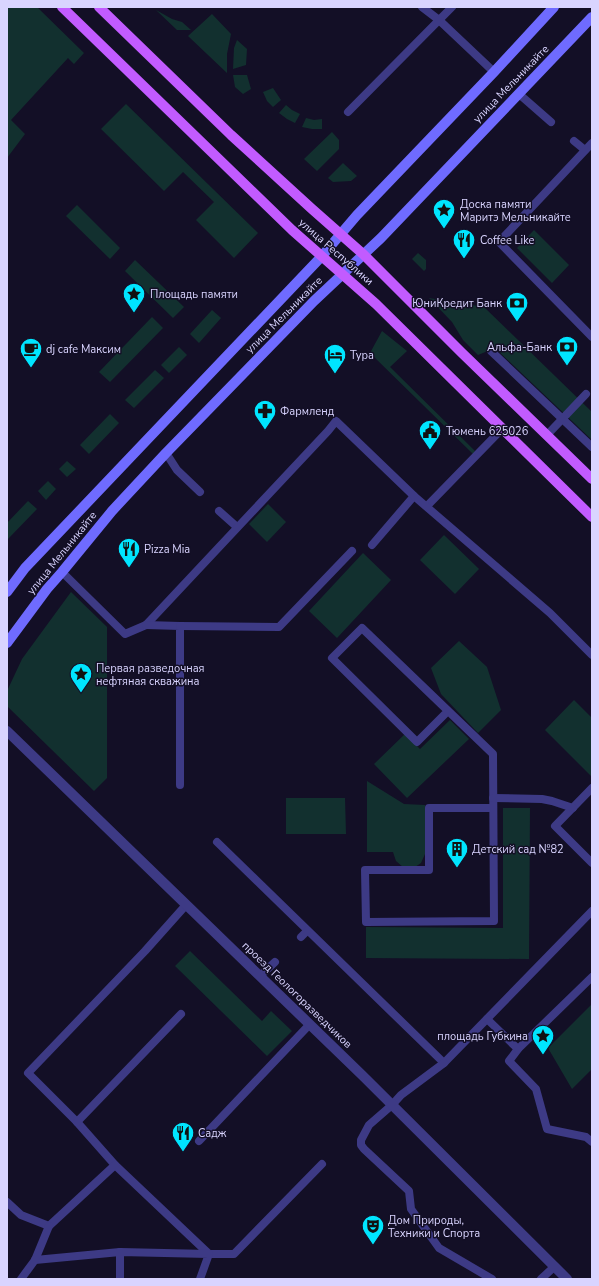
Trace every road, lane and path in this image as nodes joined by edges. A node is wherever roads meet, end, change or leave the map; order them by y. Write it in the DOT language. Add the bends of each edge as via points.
graph roads {
  1 [pos="62,7"];
  2 [pos="99,7"];
  3 [pos="422,7"];
  4 [pos="452,7"];
  5 [pos="554,7"];
  6 [pos="592,16"];
  7 [pos="439,20"];
  8 [pos="494,72"];
  9 [pos="519,94"];
  10 [pos="348,112"];
  11 [pos="551,122"];
  12 [pos="574,141"];
  13 [pos="592,143"];
  14 [pos="585,150"];
  15 [pos="340,234"];
  16 [pos="364,254"];
  17 [pos="322,256"];
  18 [pos="342,274"];
  19 [pos="592,336"];
  20 [pos="490,351"];
  21 [pos="586,394"];
  22 [pos="563,419"];
  23 [pos="502,429"];
  24 [pos="547,435"];
  25 [pos="592,447"];
  26 [pos="166,453"];
  27 [pos="592,480"];
  28 [pos="200,492"];
  29 [pos="414,496"];
  30 [pos="427,506"];
  31 [pos="219,511"];
  32 [pos="592,517"];
  33 [pos="237,527"];
  34 [pos="372,545"];
  35 [pos="352,551"];
  36 [pos="62,572"];
  37 [pos="7,592"];
  38 [pos="146,625"];
  39 [pos="180,626"];
  40 [pos="7,643"];
  41 [pos="592,655"];
  42 [pos="448,711"];
  43 [pos="7,731"];
  44 [pos="180,785"];
  45 [pos="592,788"];
  46 [pos="493,798"];
  47 [pos="493,808"];
  48 [pos="573,808"];
  49 [pos="217,842"];
  50 [pos="592,863"];
  51 [pos="186,905"];
  52 [pos="592,911"];
  53 [pos="275,962"];
  54 [pos="260,976"];
  55 [pos="592,977"];
  56 [pos="180,1014"];
  57 [pos="487,1019"];
  58 [pos="310,1024"];
  59 [pos="518,1049"];
  60 [pos="444,1063"];
  61 [pos="392,1105"];
  62 [pos="77,1122"];
  63 [pos="199,1141"];
  64 [pos="592,1142"];
  65 [pos="322,1164"];
  66 [pos="115,1165"];
  67 [pos="7,1202"];
  68 [pos="49,1226"];
  69 [pos="120,1252"];
  70 [pos="209,1254"];
  71 [pos="35,1260"];
  72 [pos="554,1267"];
  73 [pos="21,1279"];
  74 [pos="120,1279"];
  75 [pos="200,1279"];
  76 [pos="492,1279"];
  77 [pos="541,1279"];
  78 [pos="567,1279"];
  1 -- 17 [label="main road, улица Республики"];
  2 -- 15 [label="main road, улица Республики" via="231,135"];
  3 -- 7 [label="lane"];
  4 -- 7 [label="lane"];
  5 -- 8 [label="main road, улица Мельникайте"];
  6 -- 9 [label="main road, улица Мельникайте"];
  7 -- 8 [label="lane"];
  7 -- 10 [label="lane"];
  8 -- 15 [label="main road, улица Мельникайте"];
  9 -- 11 [label="lane"];
  9 -- 16 [label="main road, улица Мельникайте"];
  12 -- 14 [label="lane"];
  13 -- 14 [label="lane"];
  14 -- 19 [label="lane" via="499,242"];
  15 -- 16 [label="main road, улица Республики"];
  15 -- 17 [label="main road, улица Мельникайте"];
  16 -- 18 [label="main road, улица Мельникайте"];
  16 -- 24 [label="main road, улица Республики"];
  17 -- 18 [label="main road, улица Республики"];
  17 -- 37 [label="main road, улица Мельникайте" via="25,568"];
  18 -- 23 [label="main road, улица Республики" via="376,304"];
  18 -- 26 [label="main road, улица Мельникайте"];
  20 -- 22 [label="lane"];
  21 -- 22 [label="lane"];
  22 -- 24 [label="lane"];
  22 -- 25 [label="lane"];
  23 -- 30 [label="lane"];
  23 -- 32 [label="main road, улица Республики"];
  24 -- 27 [label="main road, улица Республики"];
  26 -- 28 [label="lane" via="177,470"];
  26 -- 36 [label="main road, улица Мельникайте" via="112,511"];
  29 -- 30 [label="lane"];
  29 -- 33 [label="lane" via="336,420"];
  29 -- 34 [label="lane"];
  30 -- 41 [label="lane" via="550,613"];
  31 -- 33 [label="lane"];
  33 -- 38 [label="lane"];
  35 -- 39 [label="lane" via="279,627"];
  36 -- 38 [label="lane" via="126,634"];
  36 -- 40 [label="main road, улица Мельникайте"];
  38 -- 39 [label="lane"];
  39 -- 44 [label="lane"];
  42 -- 42 [label="lane" via="362,628 332,658 417,742"];
  42 -- 46 [label="lane" via="492,754"];
  43 -- 51 [label="street, проезд Геологоразведчиков"];
  45 -- 48 [label="lane"];
  46 -- 47 [label="lane"];
  46 -- 48 [label="lane" via="542,799"];
  47 -- 47 [label="lane" via="429,808 429,870 365,870 366,922 494,921"];
  48 -- 50 [label="lane" via="555,826"];
  49 -- 60 [label="lane" via="304,934"];
  51 -- 54 [label="street, проезд Геологоразведчиков"];
  51 -- 62 [label="lane" via="28,1073"];
  52 -- 57 [label="lane"];
  53 -- 54 [label="lane"];
  54 -- 58 [label="street, проезд Геологоразведчиков"];
  55 -- 59 [label="lane"];
  56 -- 62 [label="lane"];
  57 -- 59 [label="lane"];
  57 -- 60 [label="lane"];
  58 -- 61 [label="street, проезд Геологоразведчиков"];
  58 -- 63 [label="lane"];
  59 -- 64 [label="lane" via="509,1061 536,1089 547,1129 586,1137"];
  60 -- 61 [label="lane" via="401,1095"];
  61 -- 72 [label="street, проезд Геологоразведчиков"];
  61 -- 76 [label="lane" via="368,1125 361,1144 407,1189 412,1212 439,1248"];
  62 -- 66 [label="lane"];
  65 -- 70 [label="lane" via="234,1254"];
  66 -- 68 [label="lane"];
  66 -- 70 [label="lane"];
  67 -- 68 [label="lane" via="21,1215"];
  68 -- 71 [label="lane"];
  69 -- 70 [label="lane"];
  69 -- 71 [label="lane"];
  69 -- 74 [label="lane"];
  70 -- 75 [label="lane"];
  71 -- 73 [label="lane"];
  72 -- 77 [label="lane"];
  72 -- 78 [label="street, проезд Геологоразведчиков"];
}
